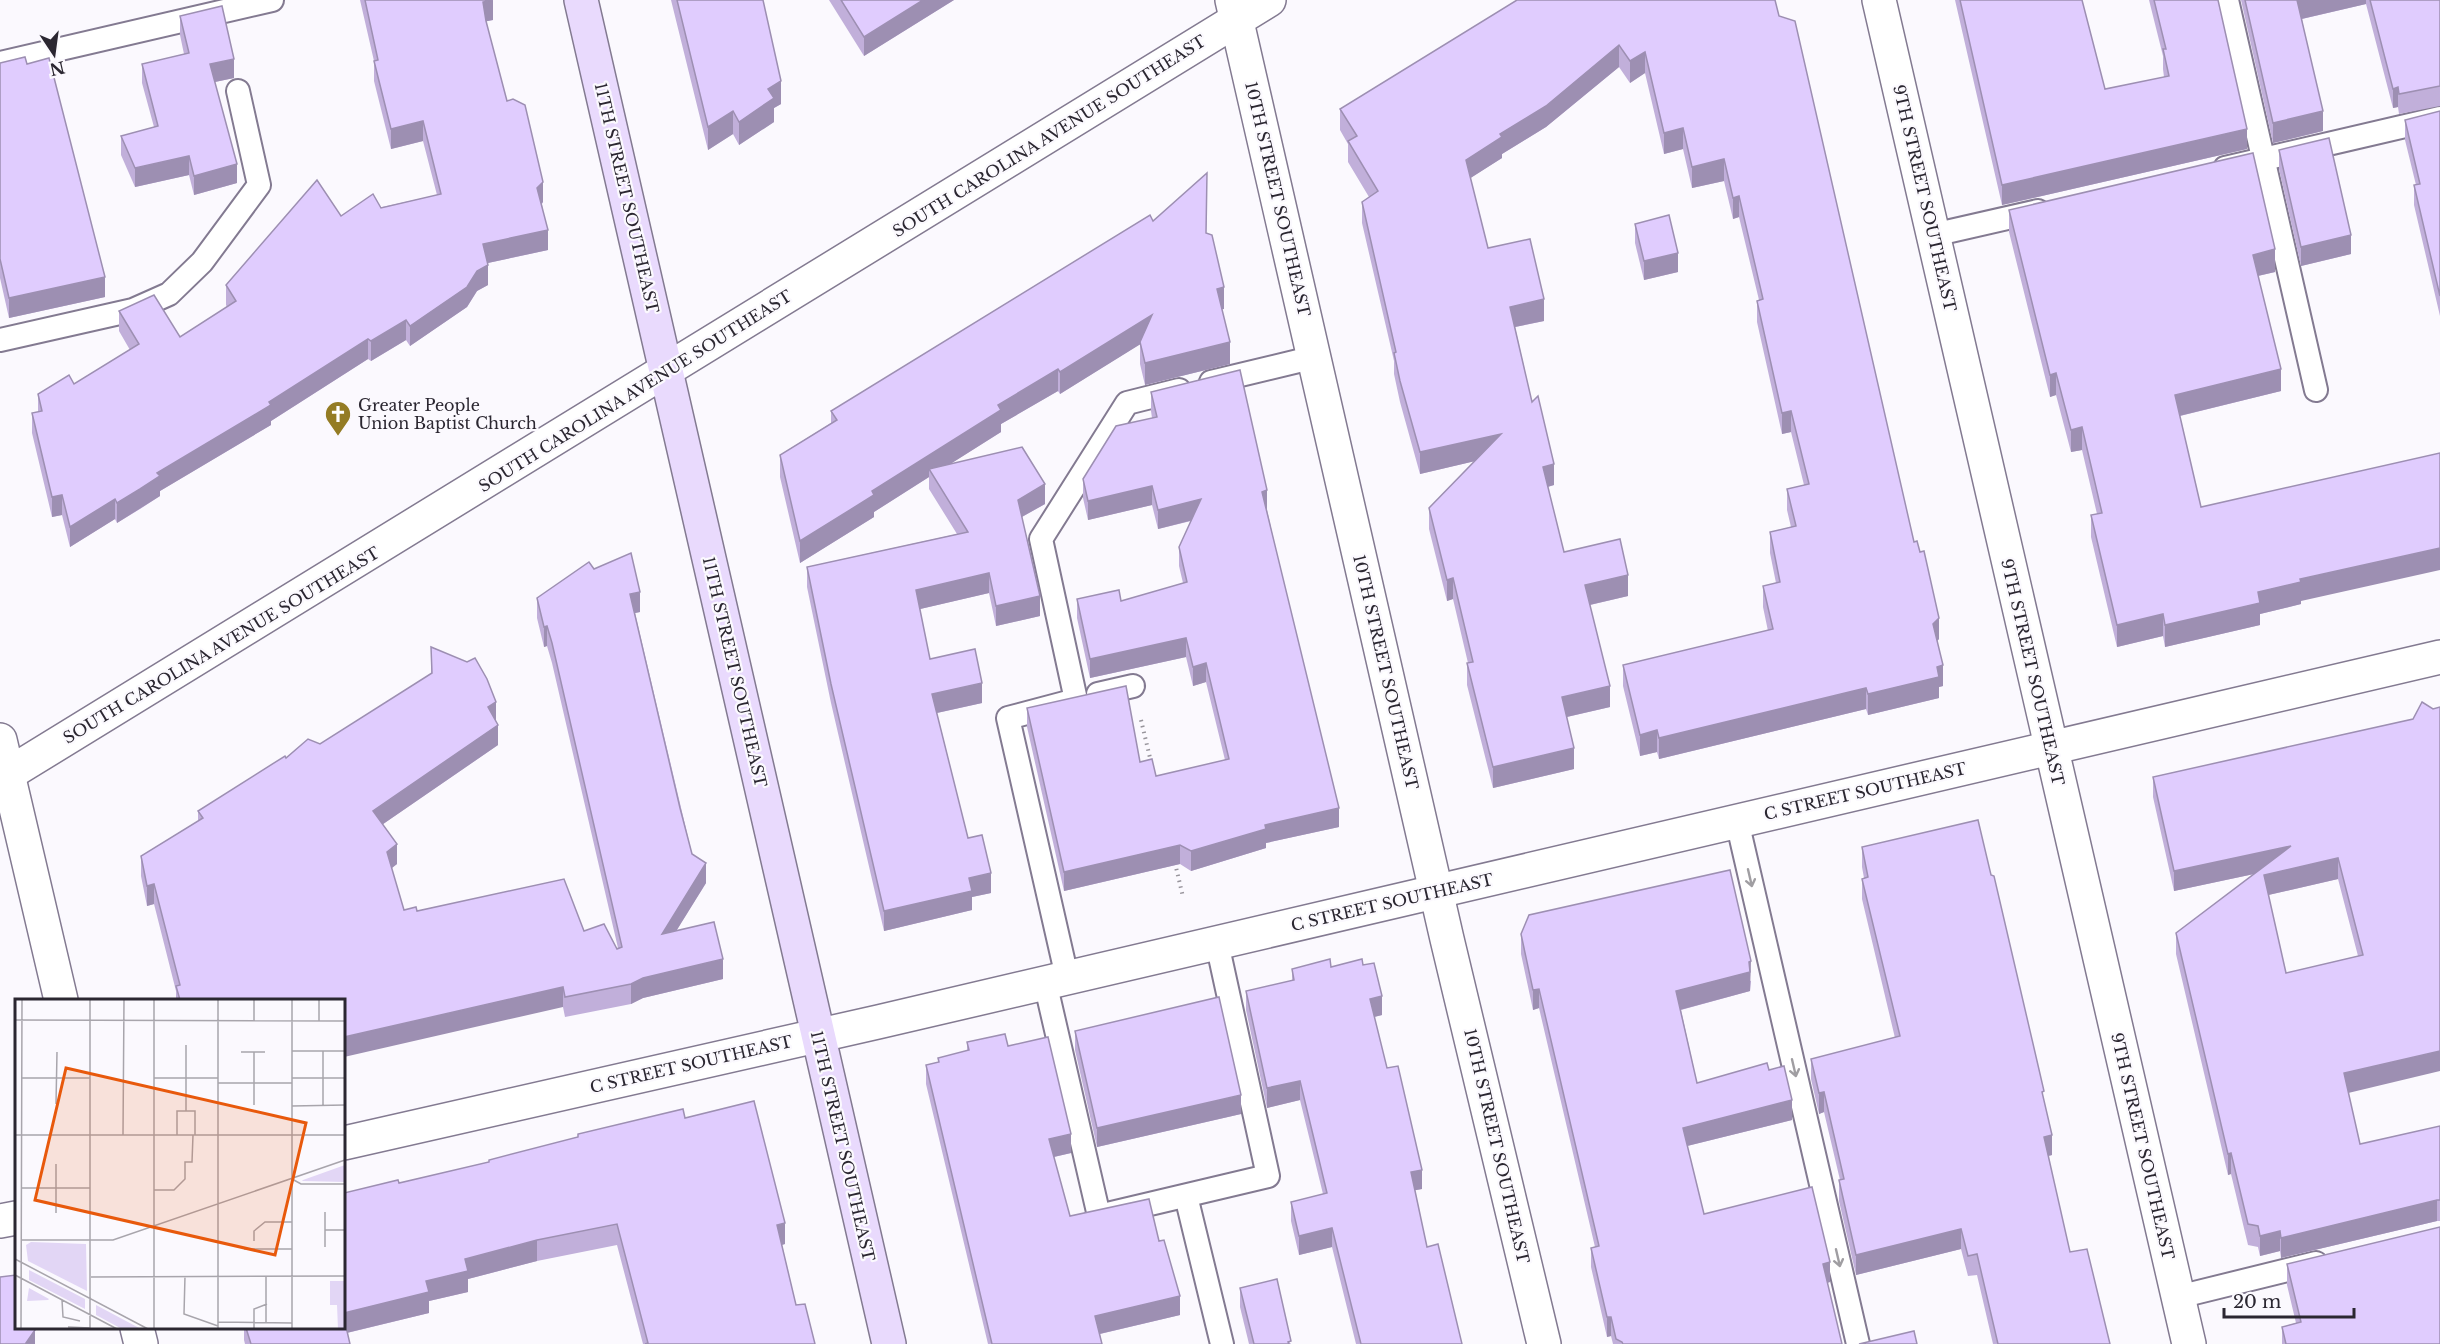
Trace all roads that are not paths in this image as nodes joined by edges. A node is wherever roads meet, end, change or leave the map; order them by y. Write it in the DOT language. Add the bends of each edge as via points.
graph roads {
  1 [pos="272,0"];
  2 [pos="581,0"];
  3 [pos="1269,0"];
  4 [pos="1879,0"];
  5 [pos="2227,0"];
  6 [pos="1234,10"];
  7 [pos="0,63"];
  8 [pos="238,91"];
  9 [pos="2440,118"];
  10 [pos="2263,159"];
  11 [pos="2205,172"];
  12 [pos="2055,207"];
  13 [pos="1933,235"];
  14 [pos="0,340"];
  15 [pos="1315,357"];
  16 [pos="666,371"];
  17 [pos="2316,390"];
  18 [pos="2440,657"];
  19 [pos="1133,686"];
  20 [pos="1076,700"];
  21 [pos="0,740"];
  22 [pos="2050,747"];
  23 [pos="3,775"];
  24 [pos="1737,821"];
  25 [pos="1437,892"];
  26 [pos="1217,943"];
  27 [pos="1056,980"];
  28 [pos="61,999"];
  29 [pos="818,1035"];
  30 [pos="345,1143"];
  31 [pos="1186,1196"];
  32 [pos="15,1218"];
  33 [pos="0,1221"];
  34 [pos="2334,1259"];
  35 [pos="2178,1297"];
  36 [pos="137,1329"];
  37 [pos="141,1344"];
  38 [pos="889,1344"];
  39 [pos="1222,1344"];
  40 [pos="1544,1344"];
  41 [pos="1858,1344"];
  42 [pos="2189,1344"];
  1 -- 7 [label="lane"];
  2 -- 16 [label="main road, 11TH STREET SOUTHEAST"];
  3 -- 6 [label="street, SOUTH CAROLINA AVENUE SOUTHEAST"];
  4 -- 13 [label="street, 9TH STREET SOUTHEAST"];
  5 -- 10 [label="lane"];
  6 -- 15 [label="street, 10TH STREET SOUTHEAST"];
  6 -- 16 [label="street, SOUTH CAROLINA AVENUE SOUTHEAST"];
  8 -- 14 [label="lane" via="259,185 185,281 151,304"];
  9 -- 10 [label="lane"];
  10 -- 11 [label="lane"];
  10 -- 17 [label="lane"];
  12 -- 13 [label="lane"];
  13 -- 22 [label="street, 9TH STREET SOUTHEAST"];
  15 -- 20 [label="lane" via="1127,403 1041,539"];
  15 -- 25 [label="street, 10TH STREET SOUTHEAST"];
  16 -- 23 [label="street, SOUTH CAROLINA AVENUE SOUTHEAST"];
  16 -- 29 [label="main road, 11TH STREET SOUTHEAST"];
  18 -- 22 [label="street, C STREET SOUTHEAST"];
  19 -- 20 [label="lane"];
  20 -- 27 [label="lane" via="1008,718"];
  21 -- 23 [label="street"];
  22 -- 24 [label="street, C STREET SOUTHEAST"];
  22 -- 35 [label="street, 9TH STREET SOUTHEAST"];
  23 -- 28 [label="street"];
  24 -- 25 [label="street, C STREET SOUTHEAST"];
  24 -- 41 [label="lane, one-way"];
  25 -- 26 [label="street, C STREET SOUTHEAST"];
  25 -- 40 [label="street, 10TH STREET SOUTHEAST"];
  26 -- 27 [label="street, C STREET SOUTHEAST"];
  26 -- 31 [label="lane" via="1268,1176"];
  27 -- 29 [label="street, C STREET SOUTHEAST"];
  27 -- 31 [label="lane" via="1099,1216"];
  29 -- 30 [label="street, C STREET SOUTHEAST"];
  29 -- 38 [label="main road, 11TH STREET SOUTHEAST"];
  31 -- 39 [label="lane"];
  32 -- 33 [label="street"];
  34 -- 35 [label="lane"];
  35 -- 42 [label="street, 9TH STREET SOUTHEAST"];
  36 -- 37 [label="street"];
}
